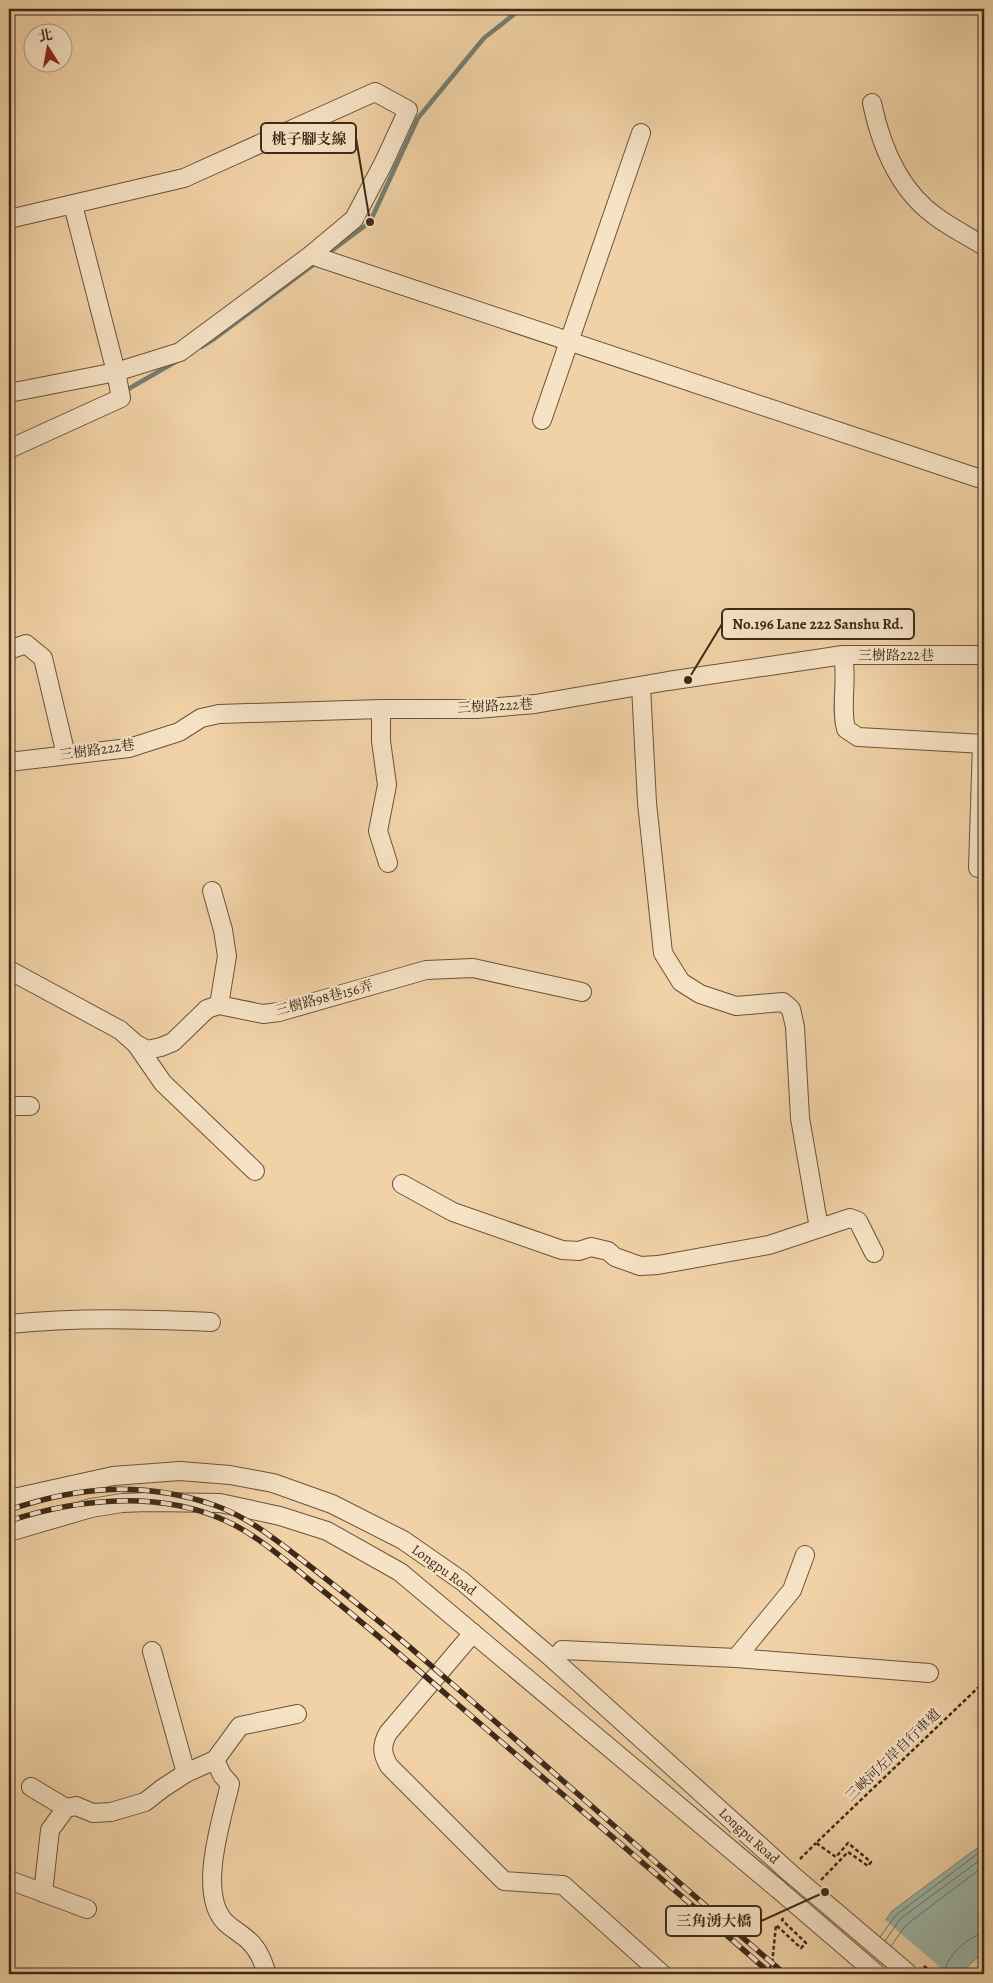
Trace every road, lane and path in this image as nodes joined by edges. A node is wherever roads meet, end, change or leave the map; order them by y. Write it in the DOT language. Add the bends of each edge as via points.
graph roads {
  1 [pos="872,102"];
  2 [pos="641,133"];
  3 [pos="72,205"];
  4 [pos="9,219"];
  5 [pos="984,246"];
  6 [pos="311,255"];
  7 [pos="569,342"];
  8 [pos="116,372"];
  9 [pos="9,393"];
  10 [pos="542,420"];
  11 [pos="9,449"];
  12 [pos="984,480"];
  13 [pos="9,650"];
  14 [pos="843,655"];
  15 [pos="984,655"];
  16 [pos="641,686"];
  17 [pos="381,709"];
  18 [pos="983,744"];
  19 [pos="66,755"];
  20 [pos="9,762"];
  21 [pos="388,863"];
  22 [pos="978,868"];
  23 [pos="212,891"];
  24 [pos="9,970"];
  25 [pos="582,992"];
  26 [pos="219,1005"];
  27 [pos="136,1044"];
  28 [pos="9,1106"];
  29 [pos="30,1106"];
  30 [pos="255,1171"];
  31 [pos="402,1184"];
  32 [pos="819,1228"];
  33 [pos="874,1253"];
  34 [pos="211,1322"];
  35 [pos="9,1324"];
  36 [pos="9,1499"];
  37 [pos="9,1532"];
  38 [pos="806,1555"];
  39 [pos="473,1634"];
  40 [pos="152,1651"];
  41 [pos="736,1658"];
  42 [pos="554,1660"];
  43 [pos="929,1673"];
  44 [pos="984,1682"];
  45 [pos="297,1714"];
  46 [pos="215,1760"];
  47 [pos="186,1773"];
  48 [pos="31,1787"];
  49 [pos="66,1808"];
  50 [pos="816,1843"];
  51 [pos="795,1866"];
  52 [pos="9,1880"];
  53 [pos="815,1886"];
  54 [pos="43,1893"];
  55 [pos="87,1909"];
  56 [pos="788,1913"];
  57 [pos="267,1974"];
  58 [pos="662,1974"];
  59 [pos="766,1974"];
  60 [pos="877,1974"];
  61 [pos="909,1974"];
  1 -- 5 [label="street" via="891,162 914,196 936,217"];
  2 -- 7 [label="street"];
  3 -- 4 [label="street"];
  3 -- 6 [label="street" via="184,178 375,92 408,110 354,219"];
  3 -- 8 [label="street"];
  6 -- 7 [label="street"];
  6 -- 8 [label="street" via="180,352"];
  7 -- 10 [label="street"];
  7 -- 12 [label="street"];
  8 -- 9 [label="street"];
  8 -- 11 [label="street" via="121,398"];
  13 -- 19 [label="street" via="26,644 43,658"];
  14 -- 15 [label="street, 三樹路222巷"];
  14 -- 16 [label="street, 三樹路222巷"];
  14 -- 18 [label="street" via="846,671 844,720 846,729 858,737"];
  16 -- 17 [label="street, 三樹路222巷" via="535,704 477,709"];
  16 -- 32 [label="street" via="646,803 663,953 681,982 700,994 736,1006 783,1002 791,1009 795,1027 800,1118"];
  17 -- 19 [label="street, 三樹路222巷" via="219,714 201,718 179,732 129,748"];
  17 -- 21 [label="street" via="380,741 387,785 378,831"];
  18 -- 22 [label="street"];
  19 -- 20 [label="street, 三樹路222巷"];
  23 -- 26 [label="street" via="228,956"];
  24 -- 27 [label="street" via="120,1030"];
  25 -- 26 [label="street, 三樹路98巷156弄" via="473,968 426,970 279,1012 263,1014"];
  26 -- 27 [label="street" via="207,1009 173,1042 147,1050"];
  27 -- 30 [label="street" via="163,1083"];
  28 -- 29 [label="street"];
  31 -- 32 [label="street" via="453,1212 553,1247 608,1251 640,1266 769,1245"];
  32 -- 33 [label="street" via="850,1218 858,1221"];
  34 -- 35 [label="street" via="122,1318"];
  36 -- 42 [label="street, Longpu Road" via="113,1476 180,1471 273,1483 332,1504 403,1540 462,1581"];
  37 -- 39 [label="street, Longpu Road" via="57,1517 122,1503 220,1504 271,1514 327,1531 400,1572"];
  38 -- 41 [label="street" via="792,1590"];
  39 -- 58 [label="street" via="388,1733 382,1750 385,1760 504,1881 562,1885"];
  39 -- 60 [label="street, Longpu Road, bridge"];
  40 -- 47 [label="street"];
  41 -- 42 [label="street" via="562,1650"];
  41 -- 43 [label="street"];
  42 -- 51 [label="street, Longpu Road"];
  44 -- 50 [label="path, 三峽河左岸自行車道"];
  45 -- 46 [label="street" via="240,1726"];
  46 -- 47 [label="street"];
  46 -- 57 [label="street" via="230,1784 214,1853 212,1897 224,1921 251,1942"];
  47 -- 49 [label="street" via="145,1802 111,1812 93,1813 76,1806"];
  48 -- 49 [label="street"];
  49 -- 54 [label="street" via="50,1830"];
  50 -- 51 [label="path, 三峽河左岸自行車道"];
  50 -- 53 [label="path" via="836,1857 848,1843 871,1862 868,1866 848,1852"];
  51 -- 61 [label="street, Longpu Road, bridge"];
  52 -- 54 [label="street"];
  54 -- 55 [label="street"];
  56 -- 59 [label="path" via="782,1920 806,1943 801,1948 776,1925 772,1964"];
}
